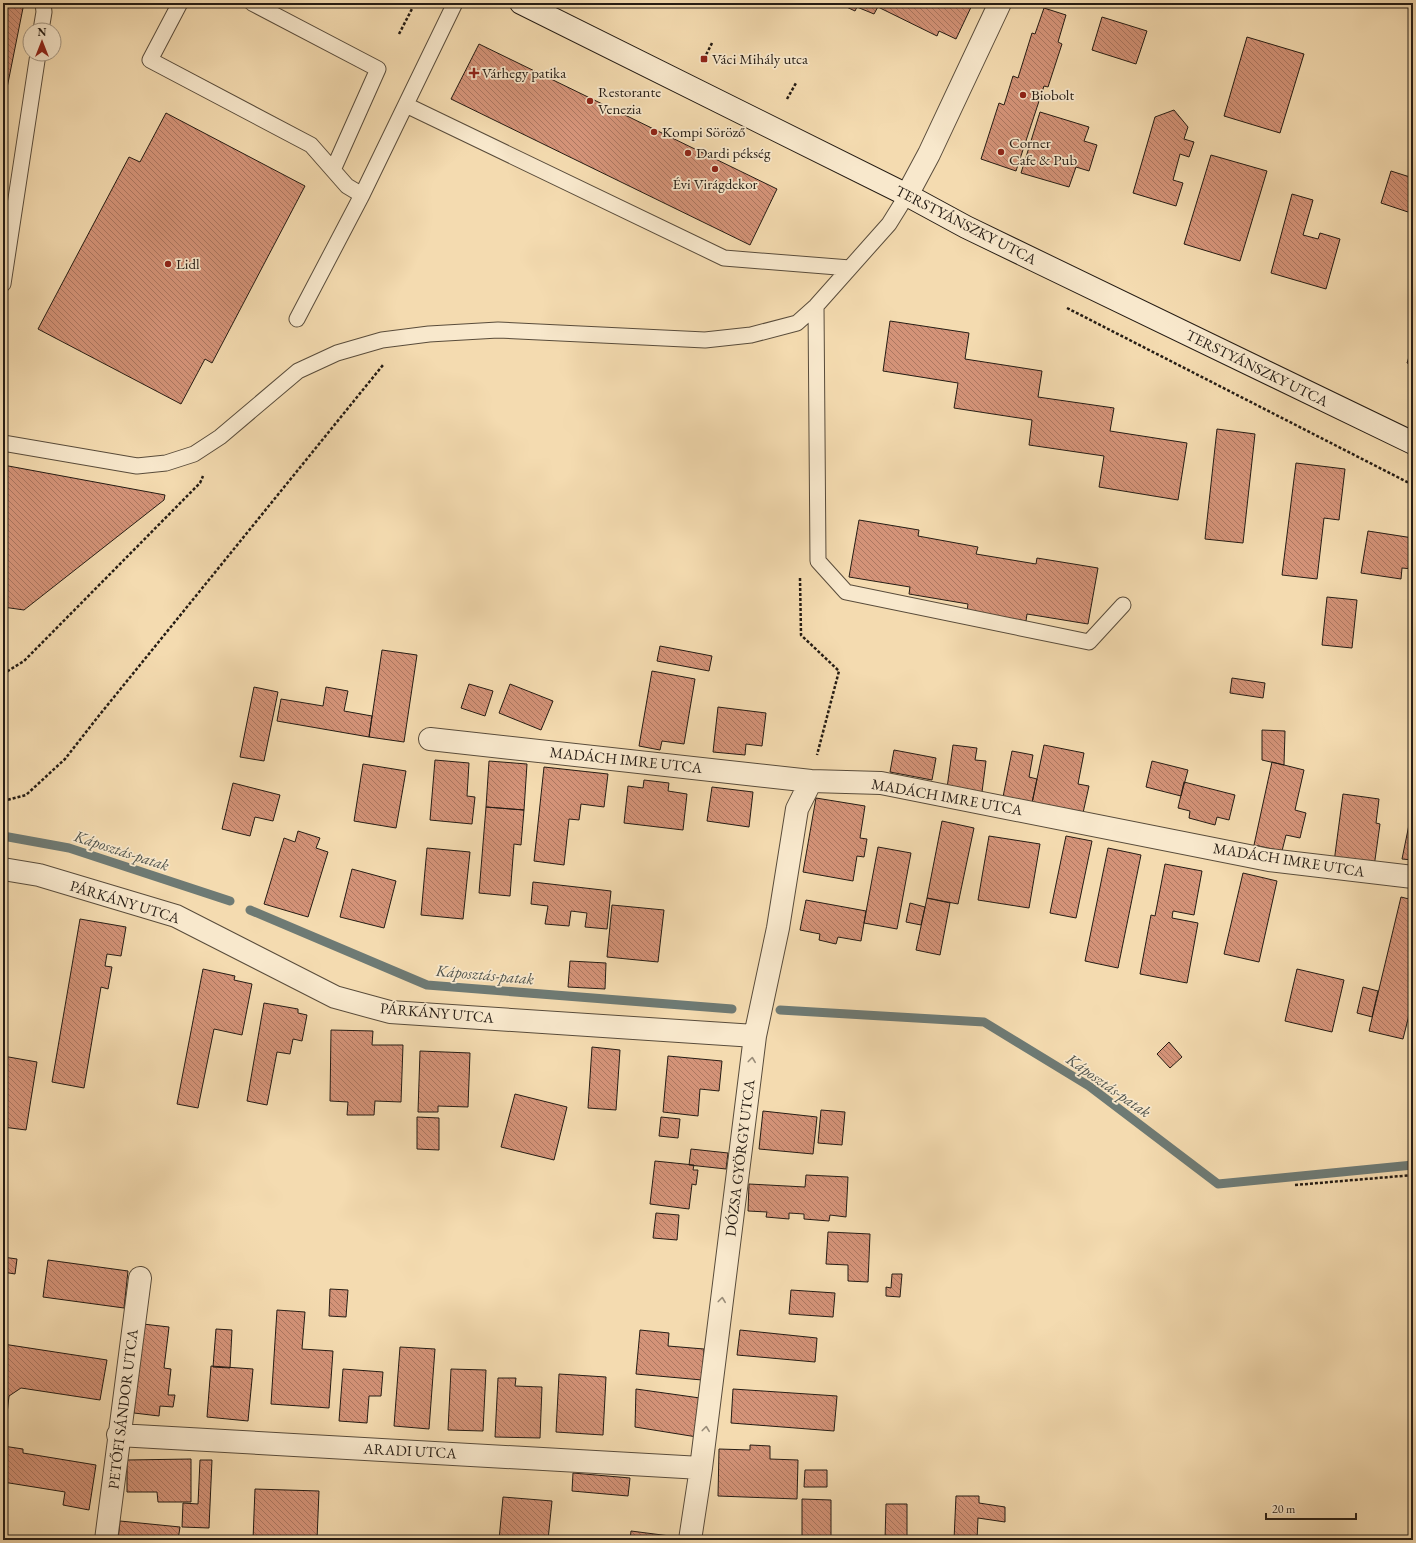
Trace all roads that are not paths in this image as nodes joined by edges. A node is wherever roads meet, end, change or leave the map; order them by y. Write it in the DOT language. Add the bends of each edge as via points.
graph roads {
  1 [pos="43,3"];
  2 [pos="180,3"];
  3 [pos="252,3"];
  4 [pos="455,3"];
  5 [pos="521,3"];
  6 [pos="1000,3"];
  7 [pos="42,22"];
  8 [pos="37,62"];
  9 [pos="406,105"];
  10 [pos="333,170"];
  11 [pos="362,195"];
  12 [pos="907,195"];
  13 [pos="850,268"];
  14 [pos="3,284"];
  15 [pos="816,306"];
  16 [pos="297,319"];
  17 [pos="3,443"];
  18 [pos="1413,443"];
  19 [pos="1123,605"];
  20 [pos="430,739"];
  21 [pos="810,781"];
  22 [pos="3,869"];
  23 [pos="1413,877"];
  24 [pos="755,1036"];
  25 [pos="140,1278"];
  26 [pos="118,1435"];
  27 [pos="701,1468"];
  28 [pos="106,1540"];
  29 [pos="690,1540"];
  1 -- 7 [label="lane"];
  2 -- 10 [label="lane" via="150,60 311,145"];
  3 -- 10 [label="lane" via="378,69"];
  4 -- 9 [label="lane"];
  5 -- 12 [label="street, TERSTYÁNSZKY UTCA"];
  6 -- 12 [label="street"];
  8 -- 14 [label="lane"];
  9 -- 11 [label="lane"];
  9 -- 13 [label="lane" via="724,258"];
  10 -- 11 [label="lane" via="347,186"];
  11 -- 16 [label="lane"];
  12 -- 13 [label="lane" via="893,220"];
  12 -- 18 [label="street, TERSTYÁNSZKY UTCA" via="993,240"];
  13 -- 15 [label="lane"];
  15 -- 17 [label="lane" via="797,323 751,335 705,340 498,330 382,340 337,353 298,372 220,437 194,454 166,463 136,466"];
  15 -- 19 [label="lane" via="818,561 846,592 1089,642"];
  20 -- 21 [label="street, MADÁCH IMRE UTCA"];
  21 -- 23 [label="street, MADÁCH IMRE UTCA" via="881,783 1269,860"];
  21 -- 24 [label="street, DÓZSA GYÖRGY UTCA" via="797,809 778,928"];
  22 -- 24 [label="street, PÁRKÁNY UTCA" via="38,876 176,916 335,997 390,1012"];
  27 -- 24 [label="street, DÓZSA GYÖRGY UTCA, one-way"];
  25 -- 26 [label="street, PETŐFI SÁNDOR UTCA"];
  26 -- 27 [label="street, ARADI UTCA"];
  26 -- 28 [label="street, PETŐFI SÁNDOR UTCA"];
  27 -- 29 [label="street, DÓZSA GYÖRGY UTCA"];
}
